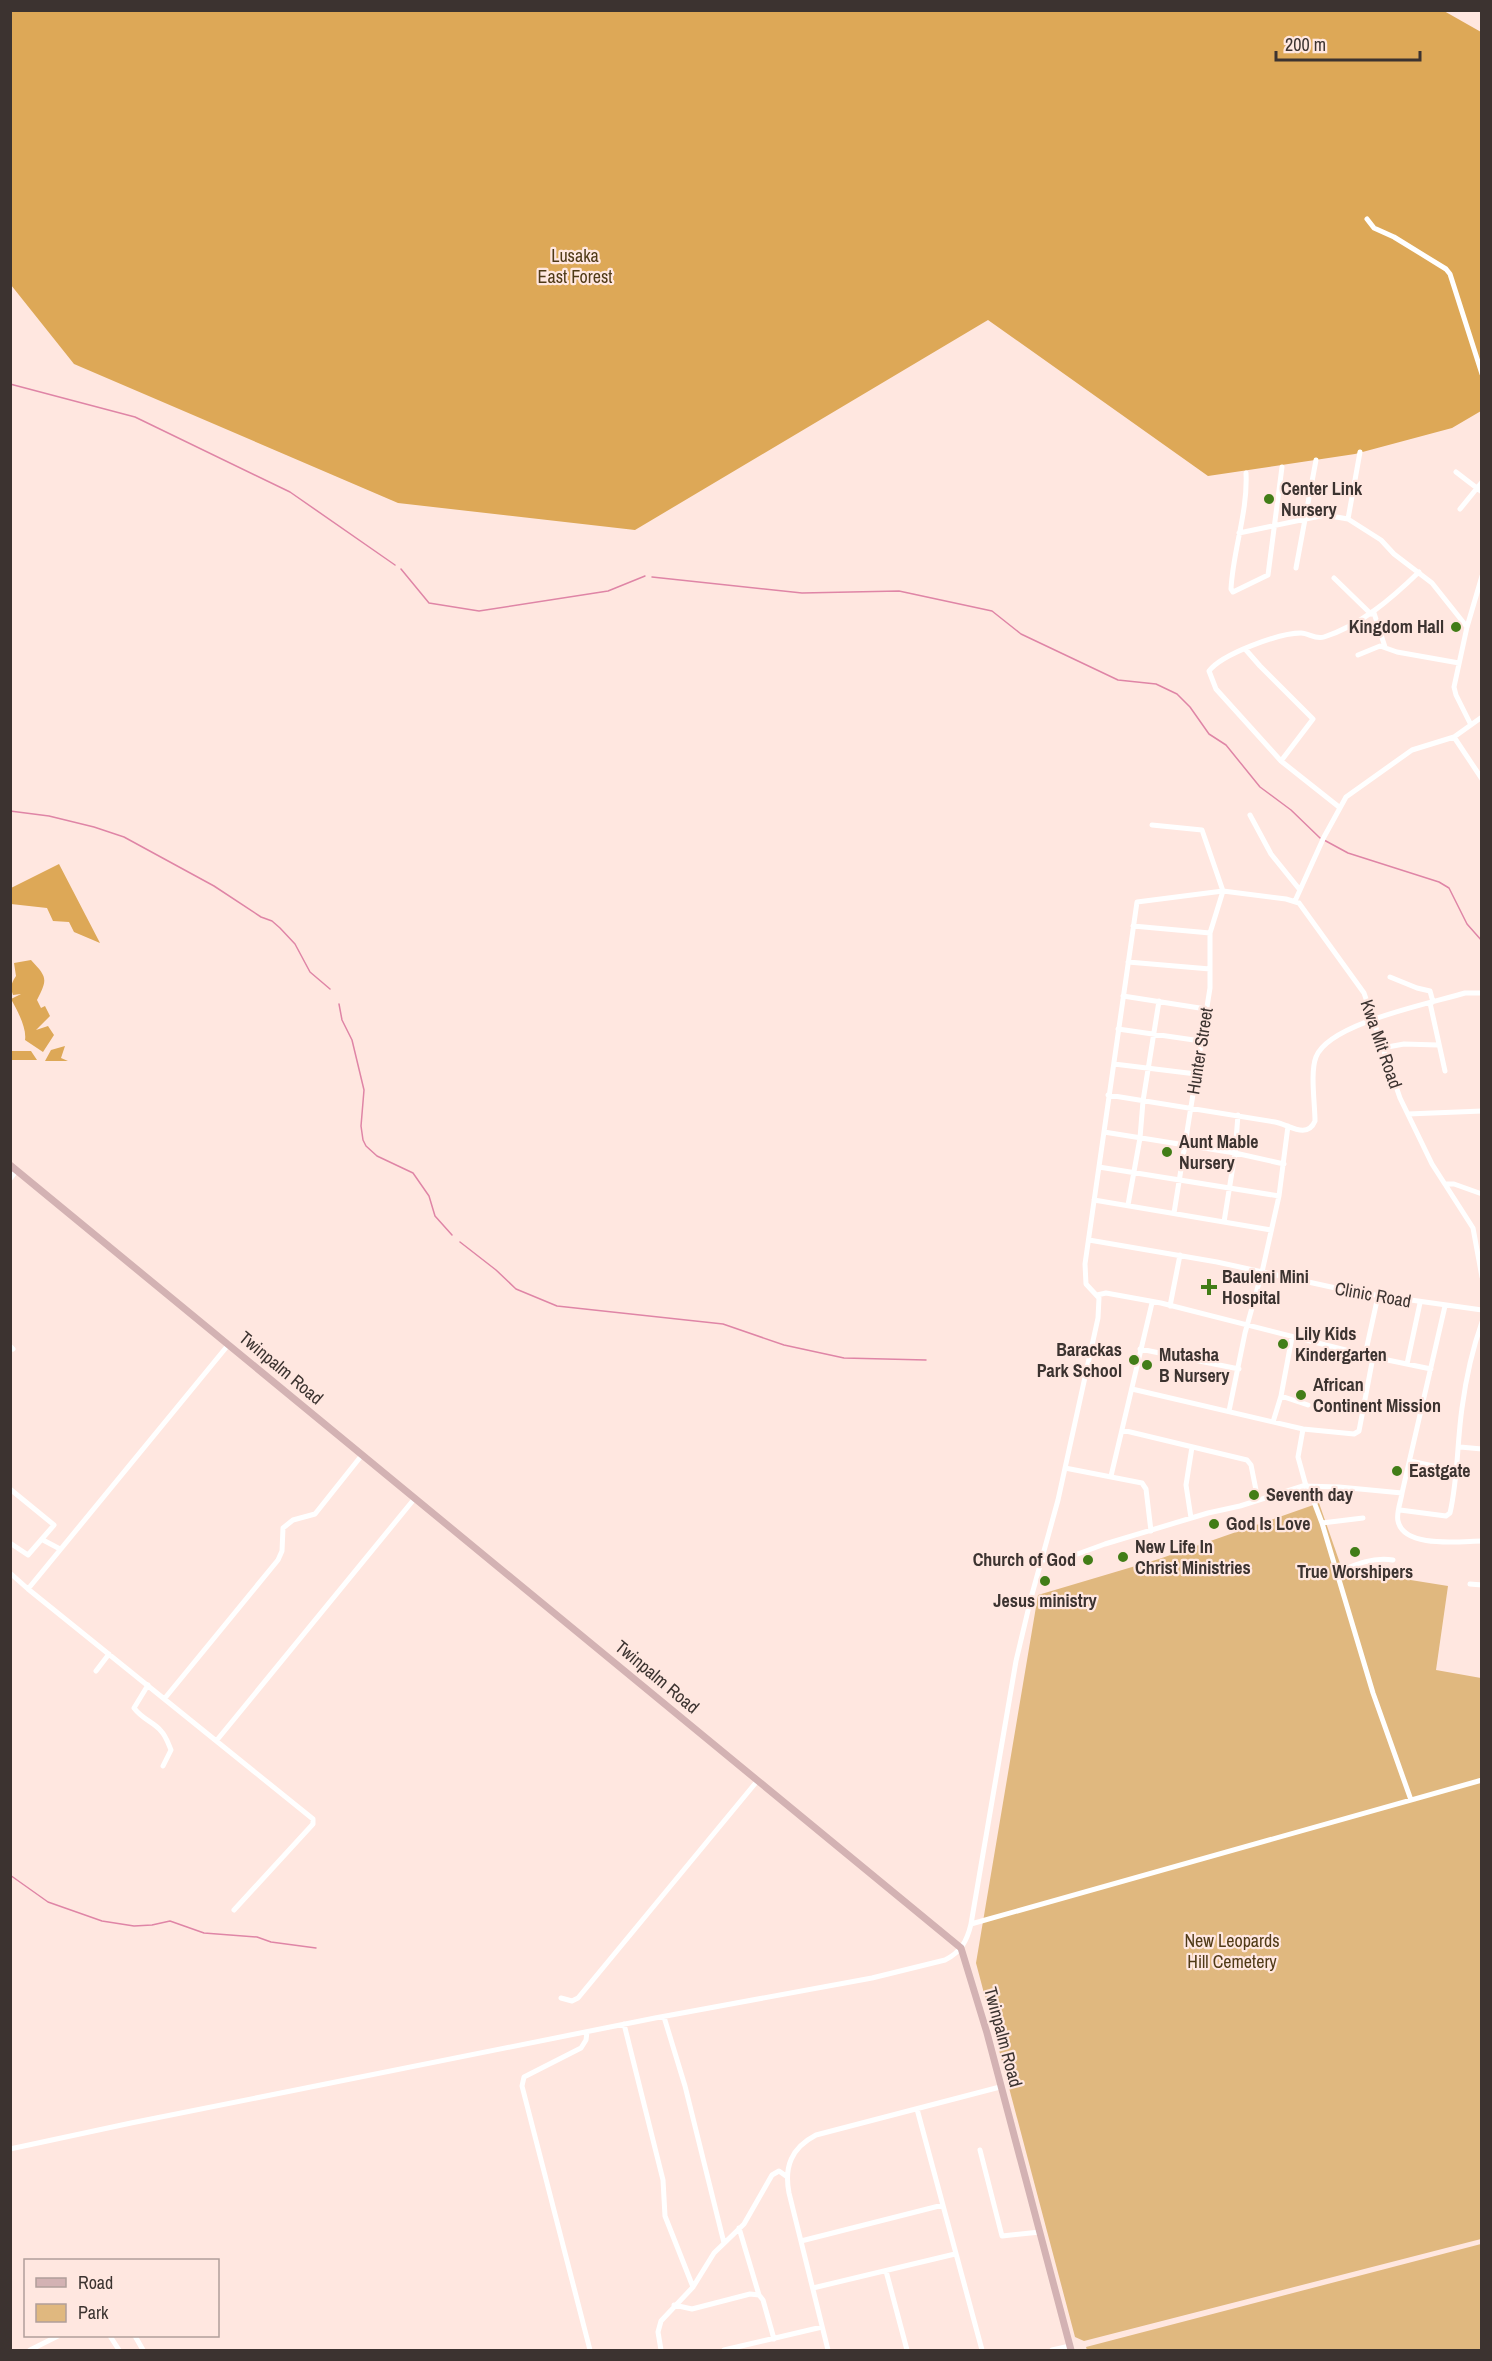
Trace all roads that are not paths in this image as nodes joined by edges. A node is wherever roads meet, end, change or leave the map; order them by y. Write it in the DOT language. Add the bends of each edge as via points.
graph roads {
  1 [pos="1367,219"];
  2 [pos="1482,374"];
  3 [pos="1360,452"];
  4 [pos="1316,460"];
  5 [pos="1282,467"];
  6 [pos="1456,472"];
  7 [pos="1246,473"];
  8 [pos="1482,482"];
  9 [pos="1479,490"];
  10 [pos="1460,509"];
  11 [pos="1304,519"];
  12 [pos="1348,519"];
  13 [pos="1273,526"];
  14 [pos="1239,533"];
  15 [pos="1296,568"];
  16 [pos="1419,573"];
  17 [pos="1482,576"];
  18 [pos="1334,578"];
  19 [pos="1372,613"];
  20 [pos="1467,627"];
  21 [pos="1385,647"];
  22 [pos="1246,650"];
  23 [pos="1358,655"];
  24 [pos="1459,663"];
  25 [pos="1482,717"];
  26 [pos="1471,725"];
  27 [pos="1455,737"];
  28 [pos="1281,761"];
  29 [pos="1482,779"];
  30 [pos="1339,807"];
  31 [pos="1250,815"];
  32 [pos="1152,825"];
  33 [pos="1300,890"];
  34 [pos="1223,891"];
  35 [pos="1296,901"];
  36 [pos="1133,926"];
  37 [pos="1210,933"];
  38 [pos="1128,962"];
  39 [pos="1209,969"];
  40 [pos="1390,977"];
  41 [pos="1482,993"];
  42 [pos="1123,996"];
  43 [pos="1159,1001"];
  44 [pos="1431,1003"];
  45 [pos="1206,1009"];
  46 [pos="1373,1018"];
  47 [pos="1118,1029"];
  48 [pos="1153,1035"];
  49 [pos="1201,1041"];
  50 [pos="1438,1045"];
  51 [pos="1382,1048"];
  52 [pos="1114,1064"];
  53 [pos="1148,1069"];
  54 [pos="1445,1071"];
  55 [pos="1196,1074"];
  56 [pos="1108,1095"];
  57 [pos="1143,1101"];
  58 [pos="1190,1108"];
  59 [pos="1482,1111"];
  60 [pos="1408,1114"];
  61 [pos="1238,1115"];
  62 [pos="1288,1126"];
  63 [pos="1104,1132"];
  64 [pos="1140,1138"];
  65 [pos="1185,1146"];
  66 [pos="1235,1154"];
  67 [pos="1284,1164"];
  68 [pos="10,1165"];
  69 [pos="1099,1167"];
  70 [pos="17,1170"];
  71 [pos="1134,1172"];
  72 [pos="10,1179"];
  73 [pos="1179,1180"];
  74 [pos="1445,1184"];
  75 [pos="1230,1187"];
  76 [pos="1482,1194"];
  77 [pos="1279,1196"];
  78 [pos="1094,1200"];
  79 [pos="1128,1205"];
  80 [pos="1174,1213"];
  81 [pos="1224,1222"];
  82 [pos="1482,1226"];
  83 [pos="1473,1228"];
  84 [pos="1271,1230"];
  85 [pos="1089,1240"];
  86 [pos="1180,1255"];
  87 [pos="1262,1272"];
  88 [pos="1482,1277"];
  89 [pos="1097,1295"];
  90 [pos="1378,1296"];
  91 [pos="1152,1303"];
  92 [pos="1420,1303"];
  93 [pos="1170,1305"];
  94 [pos="1445,1306"];
  95 [pos="1482,1310"];
  96 [pos="1482,1322"];
  97 [pos="1247,1326"];
  98 [pos="1292,1336"];
  99 [pos="229,1344"];
  100 [pos="1140,1349"];
  101 [pos="1365,1355"];
  102 [pos="1373,1358"];
  103 [pos="1407,1364"];
  104 [pos="1239,1369"];
  105 [pos="1431,1369"];
  106 [pos="1132,1389"];
  107 [pos="1281,1396"];
  108 [pos="1308,1405"];
  109 [pos="1229,1411"];
  110 [pos="1273,1422"];
  111 [pos="1303,1429"];
  112 [pos="1122,1430"];
  113 [pos="1192,1447"];
  114 [pos="1460,1447"];
  115 [pos="1482,1449"];
  116 [pos="363,1455"];
  117 [pos="1410,1461"];
  118 [pos="1065,1468"];
  119 [pos="1457,1471"];
  120 [pos="1111,1476"];
  121 [pos="1307,1486"];
  122 [pos="10,1489"];
  123 [pos="1402,1493"];
  124 [pos="415,1498"];
  125 [pos="1258,1500"];
  126 [pos="1400,1510"];
  127 [pos="1191,1518"];
  128 [pos="1363,1518"];
  129 [pos="1322,1523"];
  130 [pos="1151,1531"];
  131 [pos="43,1540"];
  132 [pos="1482,1541"];
  133 [pos="10,1543"];
  134 [pos="60,1550"];
  135 [pos="1041,1560"];
  136 [pos="1393,1560"];
  137 [pos="1338,1572"];
  138 [pos="10,1573"];
  139 [pos="1470,1584"];
  140 [pos="1482,1585"];
  141 [pos="28,1589"];
  142 [pos="109,1654"];
  143 [pos="96,1671"];
  144 [pos="148,1685"];
  145 [pos="165,1698"];
  146 [pos="217,1740"];
  147 [pos="163,1766"];
  148 [pos="758,1780"];
  149 [pos="1482,1780"];
  150 [pos="1411,1800"];
  151 [pos="234,1910"];
  152 [pos="971,1924"];
  153 [pos="961,1948"];
  154 [pos="561,1998"];
  155 [pos="664,2017"];
  156 [pos="624,2025"];
  157 [pos="587,2032"];
  158 [pos="1000,2087"];
  159 [pos="917,2109"];
  160 [pos="10,2149"];
  161 [pos="980,2150"];
  162 [pos="786,2176"];
  163 [pos="943,2205"];
  164 [pos="739,2228"];
  165 [pos="1040,2232"];
  166 [pos="801,2241"];
  167 [pos="724,2243"];
  168 [pos="955,2254"];
  169 [pos="886,2271"];
  170 [pos="693,2287"];
  171 [pos="813,2288"];
  172 [pos="759,2295"];
  173 [pos="674,2305"];
  174 [pos="822,2327"];
  175 [pos="56,2337"];
  176 [pos="774,2338"];
  177 [pos="1071,2348"];
  178 [pos="30,2350"];
  179 [pos="590,2350"];
  180 [pos="661,2350"];
  181 [pos="723,2350"];
  182 [pos="828,2350"];
  183 [pos="907,2350"];
  184 [pos="982,2350"];
  185 [pos="1052,2350"];
  1 -- 2 [label="street" via="1374,228 1450,274"];
  3 -- 12 [label="street"];
  4 -- 11 [label="street"];
  5 -- 13 [label="street"];
  6 -- 9 [label="street"];
  7 -- 14 [label="street"];
  8 -- 9 [label="street"];
  9 -- 10 [label="street"];
  11 -- 12 [label="street" via="1325,515"];
  11 -- 13 [label="street"];
  11 -- 15 [label="street"];
  12 -- 16 [label="street" via="1381,540"];
  13 -- 14 [label="street"];
  13 -- 14 [label="street" via="1268,575 1233,592 1233,562"];
  16 -- 19 [label="street"];
  16 -- 20 [label="street" via="1432,583"];
  17 -- 20 [label="street"];
  18 -- 19 [label="street"];
  19 -- 21 [label="street"];
  19 -- 22 [label="street" via="1323,638 1302,633 1270,638"];
  20 -- 24 [label="street"];
  21 -- 23 [label="street" via="1376,646"];
  21 -- 24 [label="street"];
  22 -- 28 [label="street" via="1313,719"];
  22 -- 28 [label="street" via="1211,668 1211,680"];
  24 -- 26 [label="street" via="1455,691"];
  25 -- 26 [label="street"];
  26 -- 27 [label="street"];
  27 -- 29 [label="street"];
  27 -- 30 [label="street" via="1412,750 1349,793"];
  28 -- 30 [label="street"];
  30 -- 33 [label="street"];
  31 -- 33 [label="street" via="1271,854"];
  32 -- 34 [label="street" via="1202,830"];
  33 -- 35 [label="street"];
  34 -- 35 [label="street"];
  34 -- 36 [label="street" via="1137,903"];
  34 -- 37 [label="street, Hunter Street"];
  35 -- 46 [label="street, Kwa Mit Road" via="1359,985"];
  36 -- 37 [label="street"];
  36 -- 38 [label="street"];
  37 -- 39 [label="street, Hunter Street"];
  38 -- 39 [label="street"];
  38 -- 42 [label="street"];
  39 -- 45 [label="street, Hunter Street"];
  40 -- 44 [label="street" via="1429,990"];
  41 -- 44 [label="street" via="1465,993"];
  42 -- 43 [label="street"];
  42 -- 47 [label="street"];
  43 -- 45 [label="street"];
  43 -- 48 [label="street"];
  44 -- 46 [label="street"];
  44 -- 50 [label="street"];
  45 -- 49 [label="street, Hunter Street"];
  46 -- 51 [label="street, Kwa Mit Road"];
  46 -- 62 [label="street" via="1321,1048 1315,1061 1314,1124 1303,1130"];
  47 -- 48 [label="street"];
  47 -- 52 [label="street"];
  48 -- 49 [label="street"];
  48 -- 53 [label="street"];
  49 -- 55 [label="street, Hunter Street"];
  50 -- 51 [label="street"];
  50 -- 54 [label="street"];
  51 -- 60 [label="street, Kwa Mit Road"];
  52 -- 53 [label="street"];
  52 -- 56 [label="street"];
  53 -- 55 [label="street"];
  53 -- 57 [label="street"];
  55 -- 58 [label="street, Hunter Street"];
  56 -- 57 [label="street"];
  56 -- 63 [label="street"];
  57 -- 58 [label="street"];
  57 -- 64 [label="street"];
  58 -- 61 [label="street"];
  58 -- 65 [label="street, Hunter Street"];
  59 -- 60 [label="street"];
  60 -- 74 [label="street, Kwa Mit Road"];
  61 -- 62 [label="street"];
  61 -- 66 [label="street"];
  62 -- 67 [label="street"];
  63 -- 64 [label="street"];
  63 -- 69 [label="street"];
  64 -- 65 [label="street"];
  64 -- 71 [label="street"];
  65 -- 66 [label="street"];
  65 -- 73 [label="street, Hunter Street"];
  66 -- 67 [label="street"];
  66 -- 75 [label="street"];
  67 -- 77 [label="street"];
  68 -- 70 [label="main road, Twinpalm Road"];
  69 -- 71 [label="street"];
  69 -- 78 [label="street"];
  70 -- 72 [label="street"];
  70 -- 99 [label="main road, Twinpalm Road"];
  71 -- 73 [label="street"];
  71 -- 79 [label="street"];
  73 -- 75 [label="street"];
  73 -- 80 [label="street, Hunter Street"];
  74 -- 76 [label="street"];
  74 -- 83 [label="street, Kwa Mit Road"];
  75 -- 77 [label="street"];
  75 -- 81 [label="street"];
  77 -- 84 [label="street"];
  78 -- 79 [label="street"];
  78 -- 85 [label="street"];
  79 -- 80 [label="street"];
  80 -- 81 [label="street"];
  81 -- 84 [label="street"];
  82 -- 83 [label="street"];
  83 -- 88 [label="street, Kwa Mit Road"];
  84 -- 87 [label="street"];
  85 -- 86 [label="street, Clinic Road"];
  85 -- 89 [label="street" via="1085,1280"];
  86 -- 87 [label="street, Clinic Road"];
  86 -- 93 [label="street"];
  87 -- 90 [label="street, Clinic Road"];
  87 -- 97 [label="street"];
  89 -- 91 [label="street" via="1106,1293"];
  89 -- 118 [label="street" via="1098,1318"];
  90 -- 92 [label="street, Clinic Road"];
  90 -- 101 [label="street"];
  91 -- 93 [label="street"];
  91 -- 100 [label="street"];
  92 -- 94 [label="street, Clinic Road"];
  92 -- 103 [label="street"];
  93 -- 97 [label="street"];
  94 -- 95 [label="street, Clinic Road"];
  94 -- 105 [label="street"];
  96 -- 114 [label="street" via="1471,1354"];
  97 -- 98 [label="street"];
  97 -- 104 [label="street"];
  98 -- 101 [label="street"];
  98 -- 107 [label="street"];
  99 -- 116 [label="main road, Twinpalm Road"];
  99 -- 134 [label="street"];
  100 -- 104 [label="street"];
  100 -- 106 [label="street"];
  101 -- 102 [label="street"];
  102 -- 103 [label="street"];
  102 -- 111 [label="street" via="1357,1433"];
  103 -- 105 [label="street"];
  104 -- 109 [label="street"];
  105 -- 117 [label="street"];
  106 -- 109 [label="street"];
  106 -- 112 [label="street"];
  107 -- 108 [label="street"];
  107 -- 110 [label="street"];
  109 -- 110 [label="street"];
  110 -- 111 [label="street"];
  111 -- 121 [label="street" via="1298,1457"];
  112 -- 113 [label="street"];
  112 -- 120 [label="street"];
  113 -- 125 [label="street" via="1250,1462"];
  113 -- 127 [label="street" via="1186,1481"];
  114 -- 115 [label="street"];
  114 -- 119 [label="street"];
  116 -- 124 [label="main road, Twinpalm Road"];
  116 -- 145 [label="street" via="315,1514 293,1520 284,1528 278,1560"];
  117 -- 119 [label="street"];
  117 -- 123 [label="street"];
  118 -- 120 [label="street"];
  118 -- 135 [label="street"];
  119 -- 126 [label="street" via="1449,1515"];
  120 -- 130 [label="street" via="1144,1485"];
  121 -- 123 [label="street"];
  121 -- 125 [label="street"];
  121 -- 129 [label="street"];
  122 -- 131 [label="street" via="54,1525"];
  123 -- 126 [label="street"];
  124 -- 146 [label="street"];
  124 -- 148 [label="main road, Twinpalm Road"];
  125 -- 127 [label="street"];
  126 -- 132 [label="street" via="1398,1522 1402,1530 1417,1539"];
  127 -- 130 [label="street"];
  128 -- 129 [label="street"];
  129 -- 137 [label="street"];
  130 -- 135 [label="street" via="1064,1558"];
  131 -- 133 [label="street" via="28,1555"];
  131 -- 134 [label="street"];
  134 -- 141 [label="street"];
  135 -- 152 [label="street" via="1010,1691"];
  136 -- 137 [label="street" via="1373,1560"];
  137 -- 150 [label="street" via="1373,1692"];
  138 -- 141 [label="street"];
  139 -- 140 [label="street"];
  141 -- 142 [label="street"];
  142 -- 143 [label="street"];
  142 -- 144 [label="street"];
  144 -- 145 [label="street"];
  144 -- 147 [label="street" via="134,1708 164,1734 171,1750"];
  145 -- 146 [label="street"];
  146 -- 151 [label="street" via="313,1819 313,1824"];
  148 -- 153 [label="main road, Twinpalm Road"];
  148 -- 154 [label="street" via="578,1998"];
  149 -- 150 [label="street"];
  150 -- 152 [label="street"];
  152 -- 153 [label="street"];
  153 -- 155 [label="street" via="945,1960 900,1972"];
  153 -- 158 [label="main road, Twinpalm Road"];
  155 -- 156 [label="street"];
  155 -- 167 [label="street"];
  156 -- 157 [label="street"];
  156 -- 170 [label="street" via="663,2180 665,2216"];
  157 -- 160 [label="street"];
  157 -- 179 [label="street" via="580,2048 524,2077 522,2086"];
  158 -- 159 [label="street"];
  158 -- 165 [label="main road, Twinpalm Road"];
  159 -- 162 [label="street" via="808,2139 792,2157"];
  159 -- 163 [label="street"];
  161 -- 165 [label="street" via="1002,2235"];
  162 -- 164 [label="street" via="779,2171 772,2175"];
  162 -- 166 [label="street"];
  163 -- 166 [label="street"];
  163 -- 168 [label="street"];
  164 -- 167 [label="street"];
  164 -- 172 [label="street"];
  165 -- 177 [label="main road, Twinpalm Road"];
  166 -- 171 [label="street"];
  167 -- 170 [label="street"];
  168 -- 169 [label="street"];
  168 -- 184 [label="street"];
  169 -- 171 [label="street"];
  169 -- 183 [label="street"];
  170 -- 173 [label="street"];
  171 -- 174 [label="street"];
  172 -- 173 [label="street" via="692,2309"];
  172 -- 176 [label="street"];
  173 -- 180 [label="street" via="658,2326"];
  174 -- 176 [label="street"];
  174 -- 182 [label="street"];
  175 -- 178 [label="street"];
  176 -- 181 [label="street"];
  177 -- 185 [label="street"];
}
